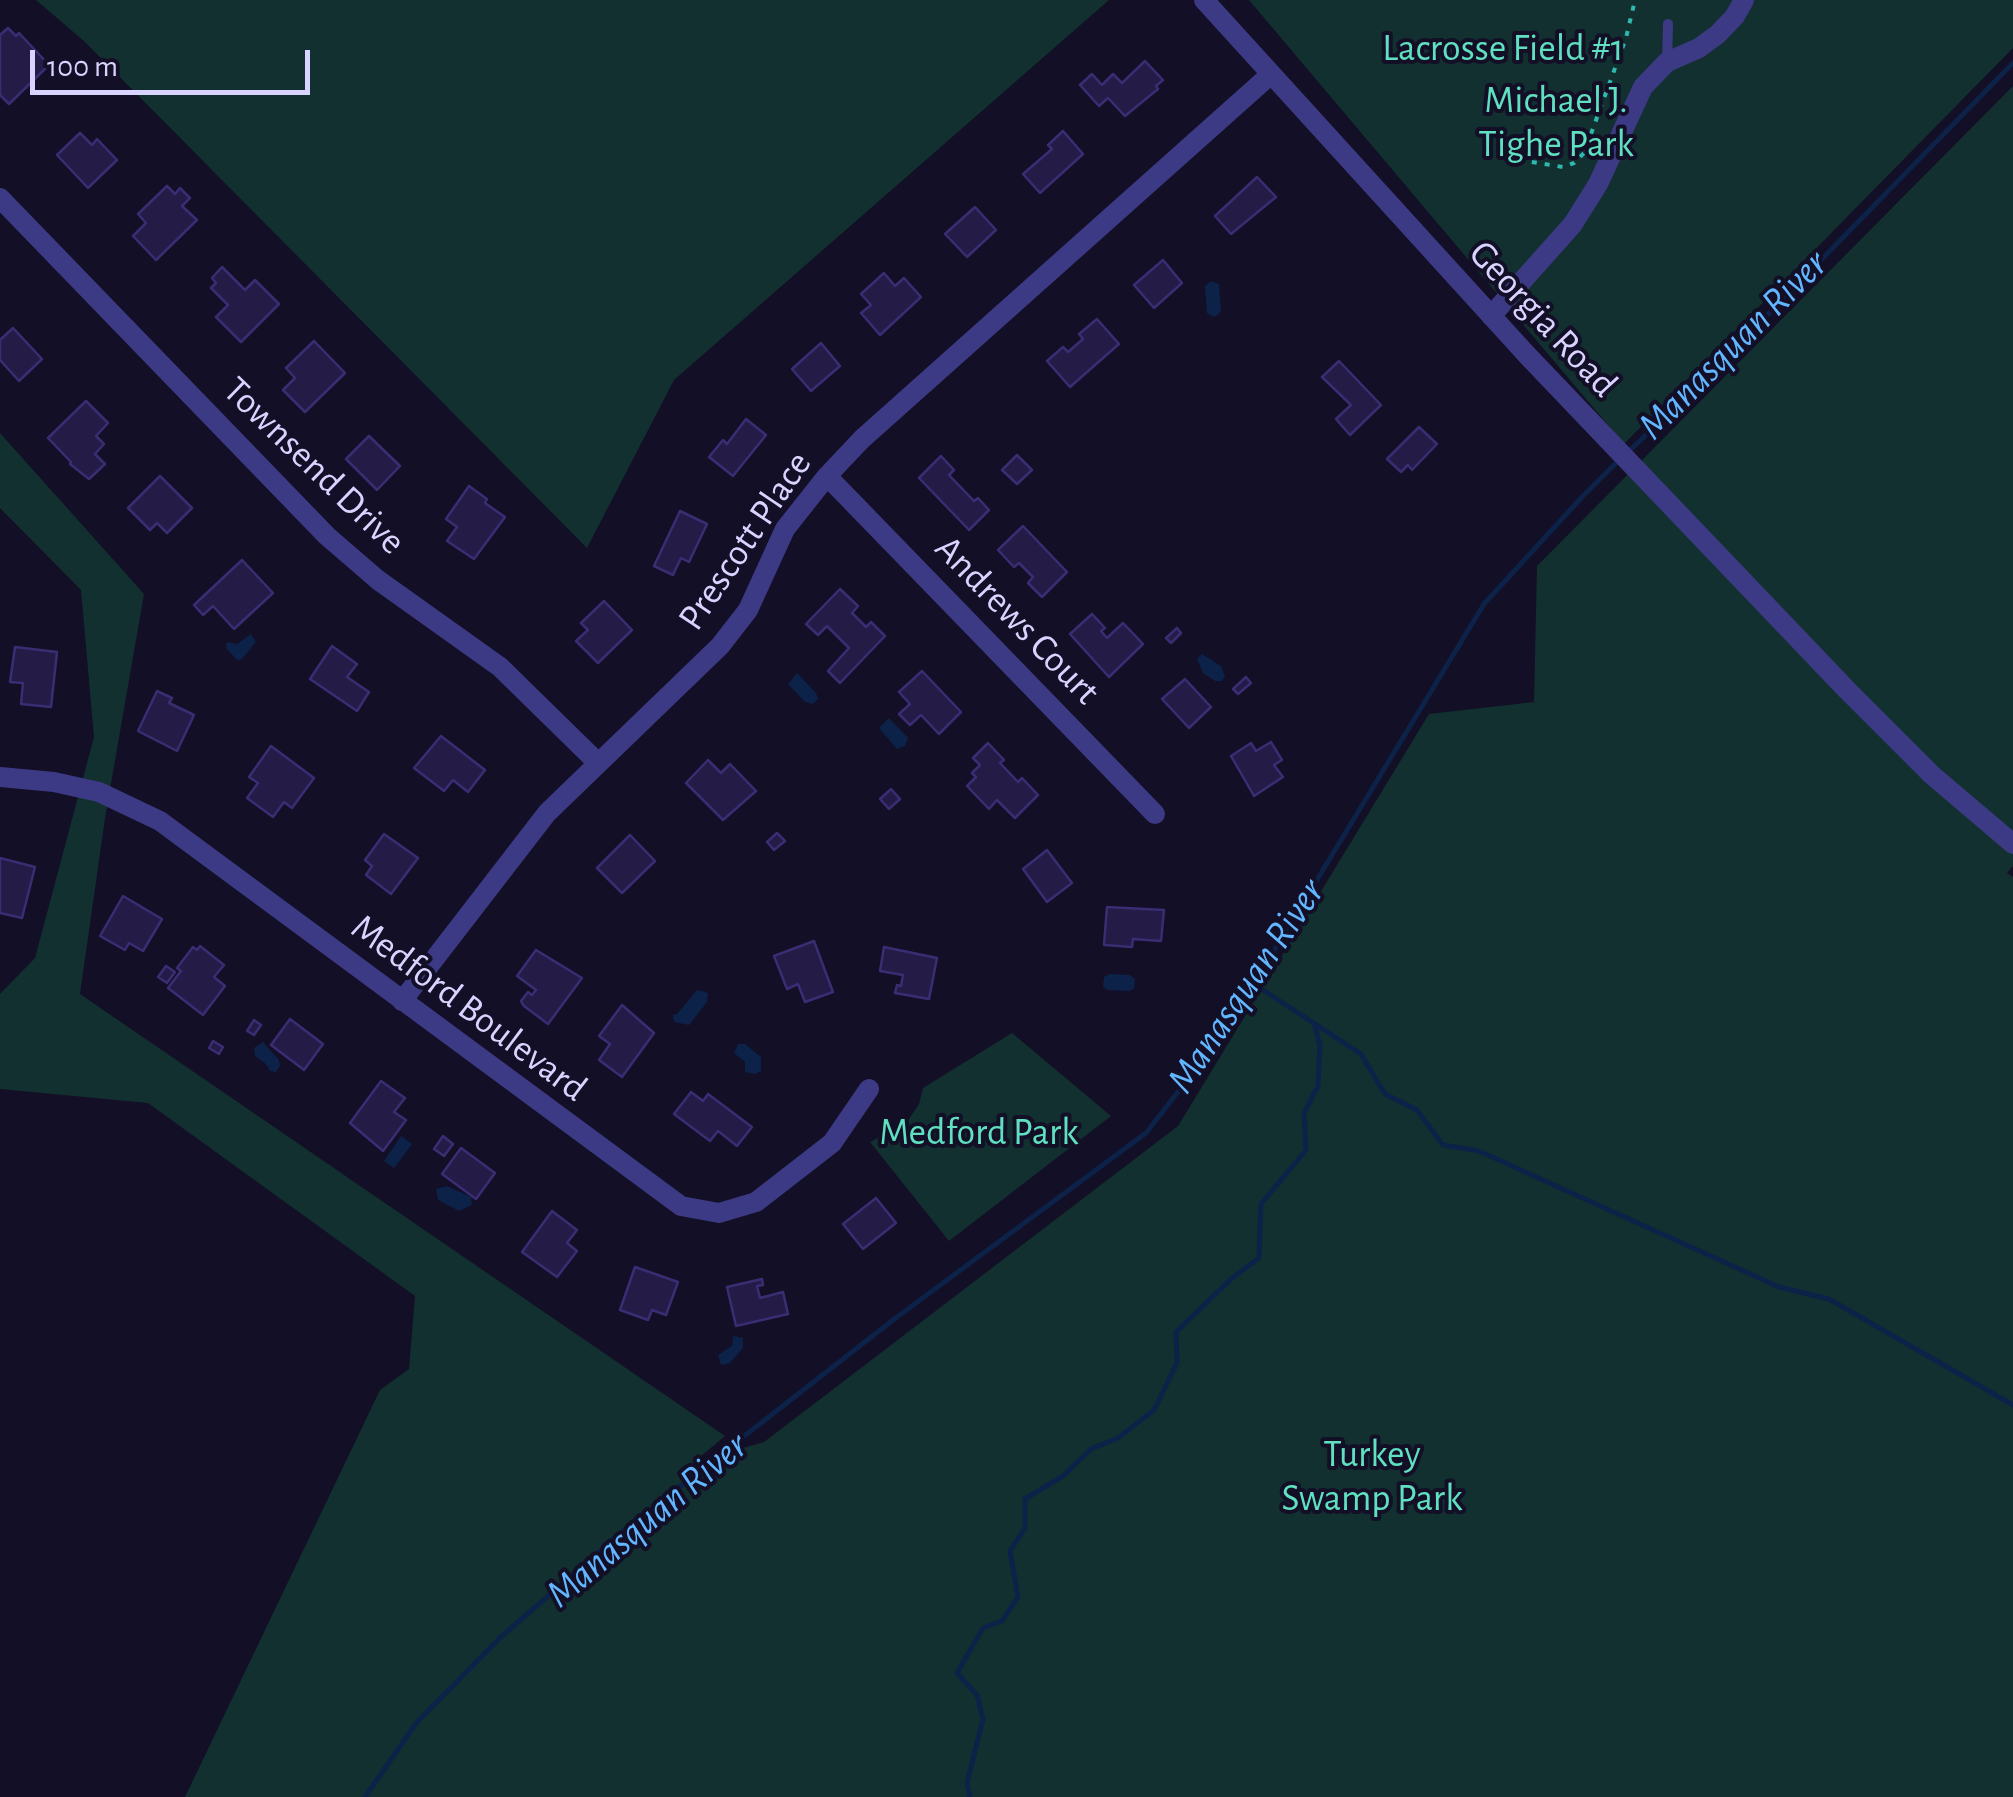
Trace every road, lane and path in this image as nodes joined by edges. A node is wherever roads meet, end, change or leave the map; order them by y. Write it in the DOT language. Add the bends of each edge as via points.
graph roads {
  1 [pos="1204,0"];
  2 [pos="1635,0"];
  3 [pos="1744,0"];
  4 [pos="1668,24"];
  5 [pos="1667,62"];
  6 [pos="1270,75"];
  7 [pos="1519,160"];
  8 [pos="0,198"];
  9 [pos="1491,316"];
  10 [pos="827,476"];
  11 [pos="598,763"];
  12 [pos="0,777"];
  13 [pos="1155,814"];
  14 [pos="2013,844"];
  15 [pos="402,1001"];
  16 [pos="869,1089"];
  1 -- 6 [label="street, Georgia Road"];
  2 -- 7 [label="path" via="1584,153 1563,166"];
  3 -- 5 [label="street" via="1718,34"];
  4 -- 5 [label="lane"];
  5 -- 9 [label="street" via="1643,87 1573,224"];
  6 -- 9 [label="street, Georgia Road"];
  6 -- 10 [label="street, Prescott Place"];
  8 -- 11 [label="street, Townsend Drive" via="327,536 500,667"];
  9 -- 14 [label="street, Georgia Road" via="1932,775"];
  10 -- 11 [label="street, Prescott Place" via="785,529 739,624"];
  10 -- 13 [label="street, Andrews Court"];
  11 -- 15 [label="street, Prescott Place" via="532,830"];
  12 -- 15 [label="street, Medford Boulevard" via="99,792 140,810"];
  15 -- 16 [label="street, Medford Boulevard" via="664,1197 706,1212 756,1202 832,1142"];
}
